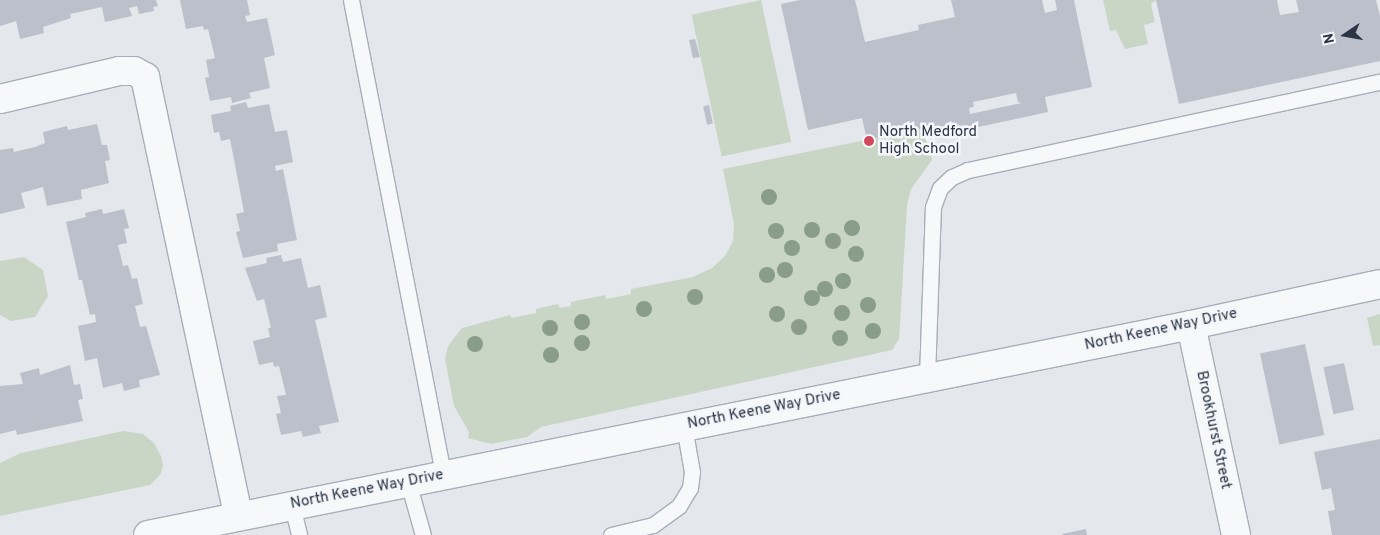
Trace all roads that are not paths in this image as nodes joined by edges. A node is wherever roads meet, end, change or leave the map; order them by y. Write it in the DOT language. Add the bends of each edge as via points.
graph roads {
  1 [pos="351,0"];
  2 [pos="1380,82"];
  3 [pos="0,99"];
  4 [pos="1380,284"];
  5 [pos="1191,325"];
  6 [pos="927,377"];
  7 [pos="684,426"];
  8 [pos="443,475"];
  9 [pos="408,482"];
  10 [pos="292,506"];
  11 [pos="238,516"];
  12 [pos="148,535"];
  13 [pos="299,535"];
  14 [pos="423,535"];
  15 [pos="610,535"];
  16 [pos="1236,535"];
  1 -- 8 [label="lane"];
  2 -- 6 [label="lane" via="968,170 952,177 940,188 933,207"];
  3 -- 11 [label="street" via="119,71 134,71 145,77"];
  4 -- 5 [label="street, North Keene Way Drive"];
  5 -- 6 [label="street, North Keene Way Drive"];
  5 -- 16 [label="street, Brookhurst Street"];
  6 -- 7 [label="street, North Keene Way Drive"];
  7 -- 8 [label="street, North Keene Way Drive"];
  7 -- 15 [label="lane" via="692,472 690,488 679,506 653,525"];
  8 -- 9 [label="street, North Keene Way Drive"];
  9 -- 10 [label="street, North Keene Way Drive"];
  9 -- 14 [label="lane"];
  10 -- 11 [label="street, North Keene Way Drive"];
  10 -- 13 [label="lane"];
  11 -- 12 [label="street, North Keene Way Drive"];
}
